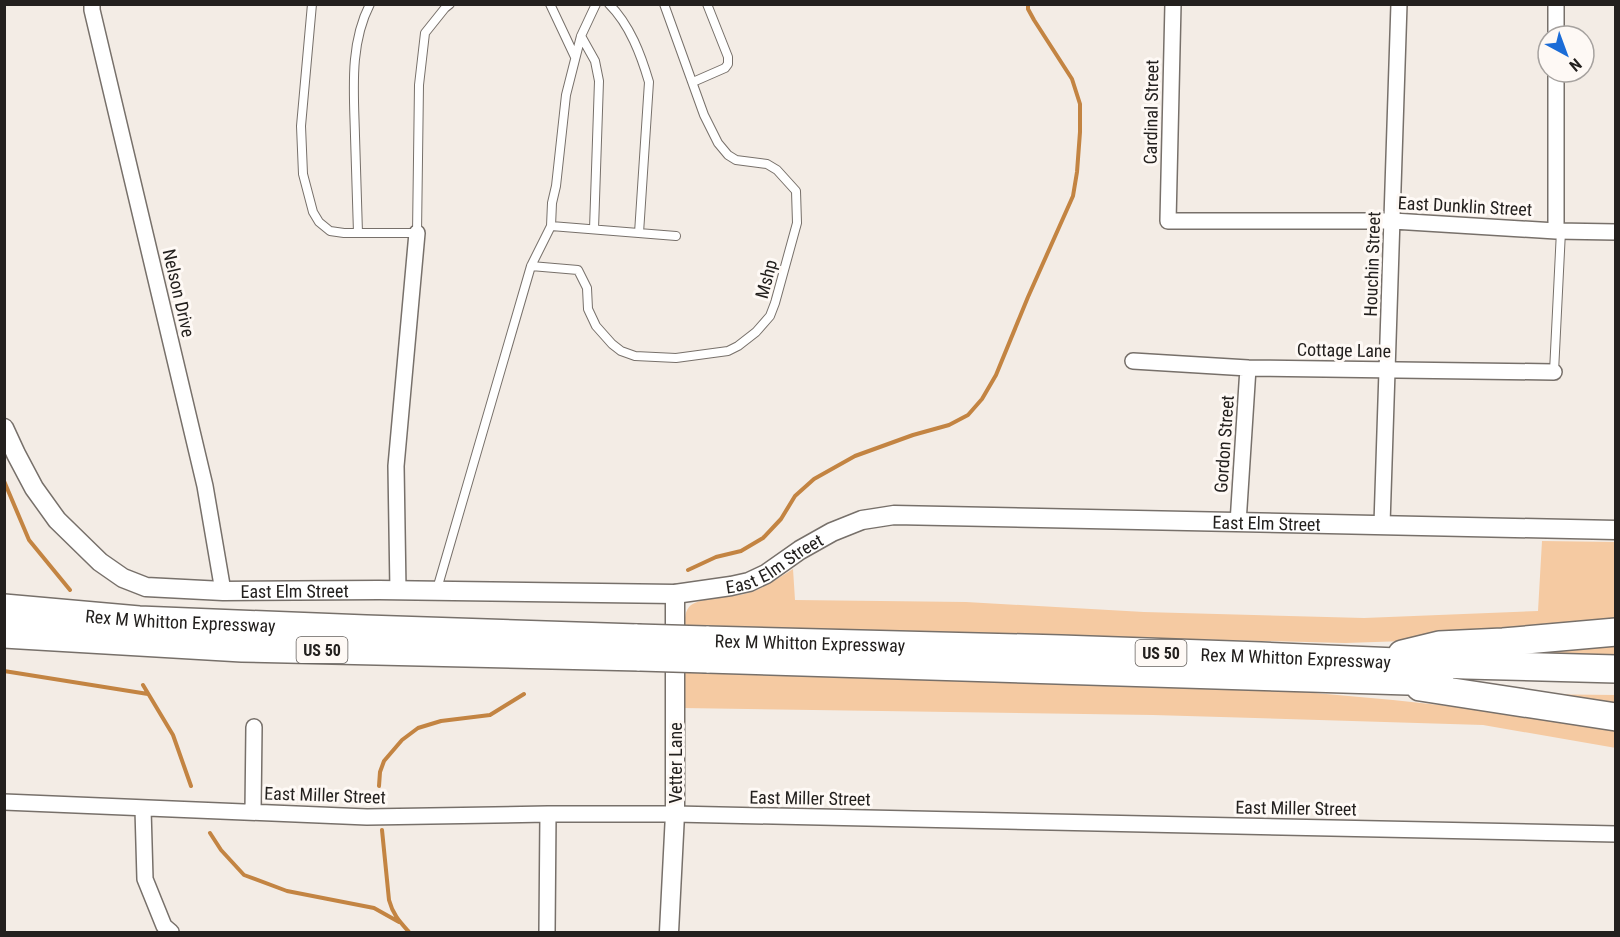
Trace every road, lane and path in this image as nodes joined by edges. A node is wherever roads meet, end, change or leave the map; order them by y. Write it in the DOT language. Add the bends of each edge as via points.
graph roads {
  1 [pos="92,4"];
  2 [pos="312,4"];
  3 [pos="370,4"];
  4 [pos="450,4"];
  5 [pos="550,4"];
  6 [pos="596,4"];
  7 [pos="609,4"];
  8 [pos="664,4"];
  9 [pos="707,4"];
  10 [pos="1173,4"];
  11 [pos="1399,4"];
  12 [pos="1556,4"];
  13 [pos="1556,24"];
  14 [pos="581,36"];
  15 [pos="575,57"];
  16 [pos="693,82"];
  17 [pos="1556,84"];
  18 [pos="1168,221"];
  19 [pos="1394,221"];
  20 [pos="551,226"];
  21 [pos="594,230"];
  22 [pos="1559,231"];
  23 [pos="1616,232"];
  24 [pos="358,233"];
  25 [pos="417,233"];
  26 [pos="639,233"];
  27 [pos="676,236"];
  28 [pos="531,266"];
  29 [pos="1133,361"];
  30 [pos="1248,368"];
  31 [pos="1387,371"];
  32 [pos="1554,372"];
  33 [pos="4,428"];
  34 [pos="1238,523"];
  35 [pos="1382,524"];
  36 [pos="1616,530"];
  37 [pos="398,590"];
  38 [pos="223,591"];
  39 [pos="437,591"];
  40 [pos="675,594"];
  41 [pos="4,608"];
  42 [pos="1616,632"];
  43 [pos="4,634"];
  44 [pos="639,647"];
  45 [pos="1616,669"];
  46 [pos="1374,670"];
  47 [pos="1616,687"];
  48 [pos="1616,717"];
  49 [pos="254,727"];
  50 [pos="4,802"];
  51 [pos="143,808"];
  52 [pos="253,812"];
  53 [pos="548,814"];
  54 [pos="675,814"];
  55 [pos="1616,834"];
  56 [pos="171,933"];
  57 [pos="547,933"];
  58 [pos="669,933"];
  1 -- 38 [label="street, Nelson Drive" via="205,486"];
  2 -- 24 [label="lane" via="301,126 303,174 319,222 330,231"];
  3 -- 24 [label="lane" via="356,45"];
  4 -- 25 [label="lane" via="425,33 419,85"];
  5 -- 15 [label="lane"];
  6 -- 14 [label="lane"];
  7 -- 26 [label="lane" via="626,27 649,82"];
  8 -- 16 [label="lane, Mshp"];
  9 -- 16 [label="lane" via="728,64"];
  10 -- 18 [label="street, Cardinal Street"];
  11 -- 19 [label="street, Houchin Street"];
  12 -- 13 [label="street"];
  14 -- 15 [label="lane"];
  14 -- 21 [label="lane" via="595,61 599,81"];
  15 -- 20 [label="lane" via="566,95"];
  16 -- 28 [label="lane, Mshp" via="711,131 728,155 736,160 767,164 796,191 797,223 776,303 762,327 728,351 676,358 635,356 621,351 596,326 588,309 587,288 578,270"];
  17 -- 22 [label="street"];
  18 -- 19 [label="street, East Dunklin Street"];
  19 -- 22 [label="street, East Dunklin Street"];
  19 -- 31 [label="street, Houchin Street"];
  20 -- 21 [label="lane"];
  20 -- 28 [label="lane"];
  21 -- 26 [label="lane"];
  22 -- 23 [label="street, East Dunklin Street"];
  22 -- 32 [label="lane"];
  24 -- 25 [label="lane"];
  25 -- 37 [label="street" via="396,466"];
  26 -- 27 [label="lane"];
  28 -- 39 [label="lane"];
  29 -- 30 [label="street, Cottage Lane"];
  30 -- 31 [label="street, Cottage Lane"];
  30 -- 34 [label="street, Gordon Street"];
  31 -- 32 [label="street, Cottage Lane"];
  31 -- 35 [label="street, Houchin Street"];
  33 -- 38 [label="street, East Elm Street" via="34,488 57,520 100,562 123,578 146,587"];
  34 -- 35 [label="street, East Elm Street"];
  34 -- 40 [label="street, East Elm Street" via="894,515 862,520 832,532 749,582"];
  35 -- 36 [label="street, East Elm Street"];
  37 -- 38 [label="street, East Elm Street"];
  37 -- 39 [label="street, East Elm Street"];
  39 -- 40 [label="street, East Elm Street"];
  40 -- 54 [label="street, Vetter Lane"];
  41 -- 44 [label="highway, Rex M Whitton Expressway / US 50" via="139,620"];
  42 -- 46 [label="highway" via="1439,645"];
  43 -- 44 [label="highway, Rex M Whitton Expressway / US 50" via="242,648"];
  44 -- 46 [label="highway, Rex M Whitton Expressway / US 50, bridge" via="1073,650"];
  45 -- 46 [label="highway, Rex M Whitton Expressway / US 50"];
  46 -- 47 [label="highway, Rex M Whitton Expressway / US 50"];
  46 -- 48 [label="highway"];
  49 -- 52 [label="street"];
  50 -- 51 [label="street, East Miller Street"];
  51 -- 52 [label="street, East Miller Street"];
  51 -- 56 [label="street" via="145,879 164,926"];
  52 -- 53 [label="street, East Miller Street" via="367,817"];
  53 -- 54 [label="street, East Miller Street"];
  53 -- 57 [label="street"];
  54 -- 55 [label="street, East Miller Street"];
  54 -- 58 [label="street, Vetter Lane"];
}
